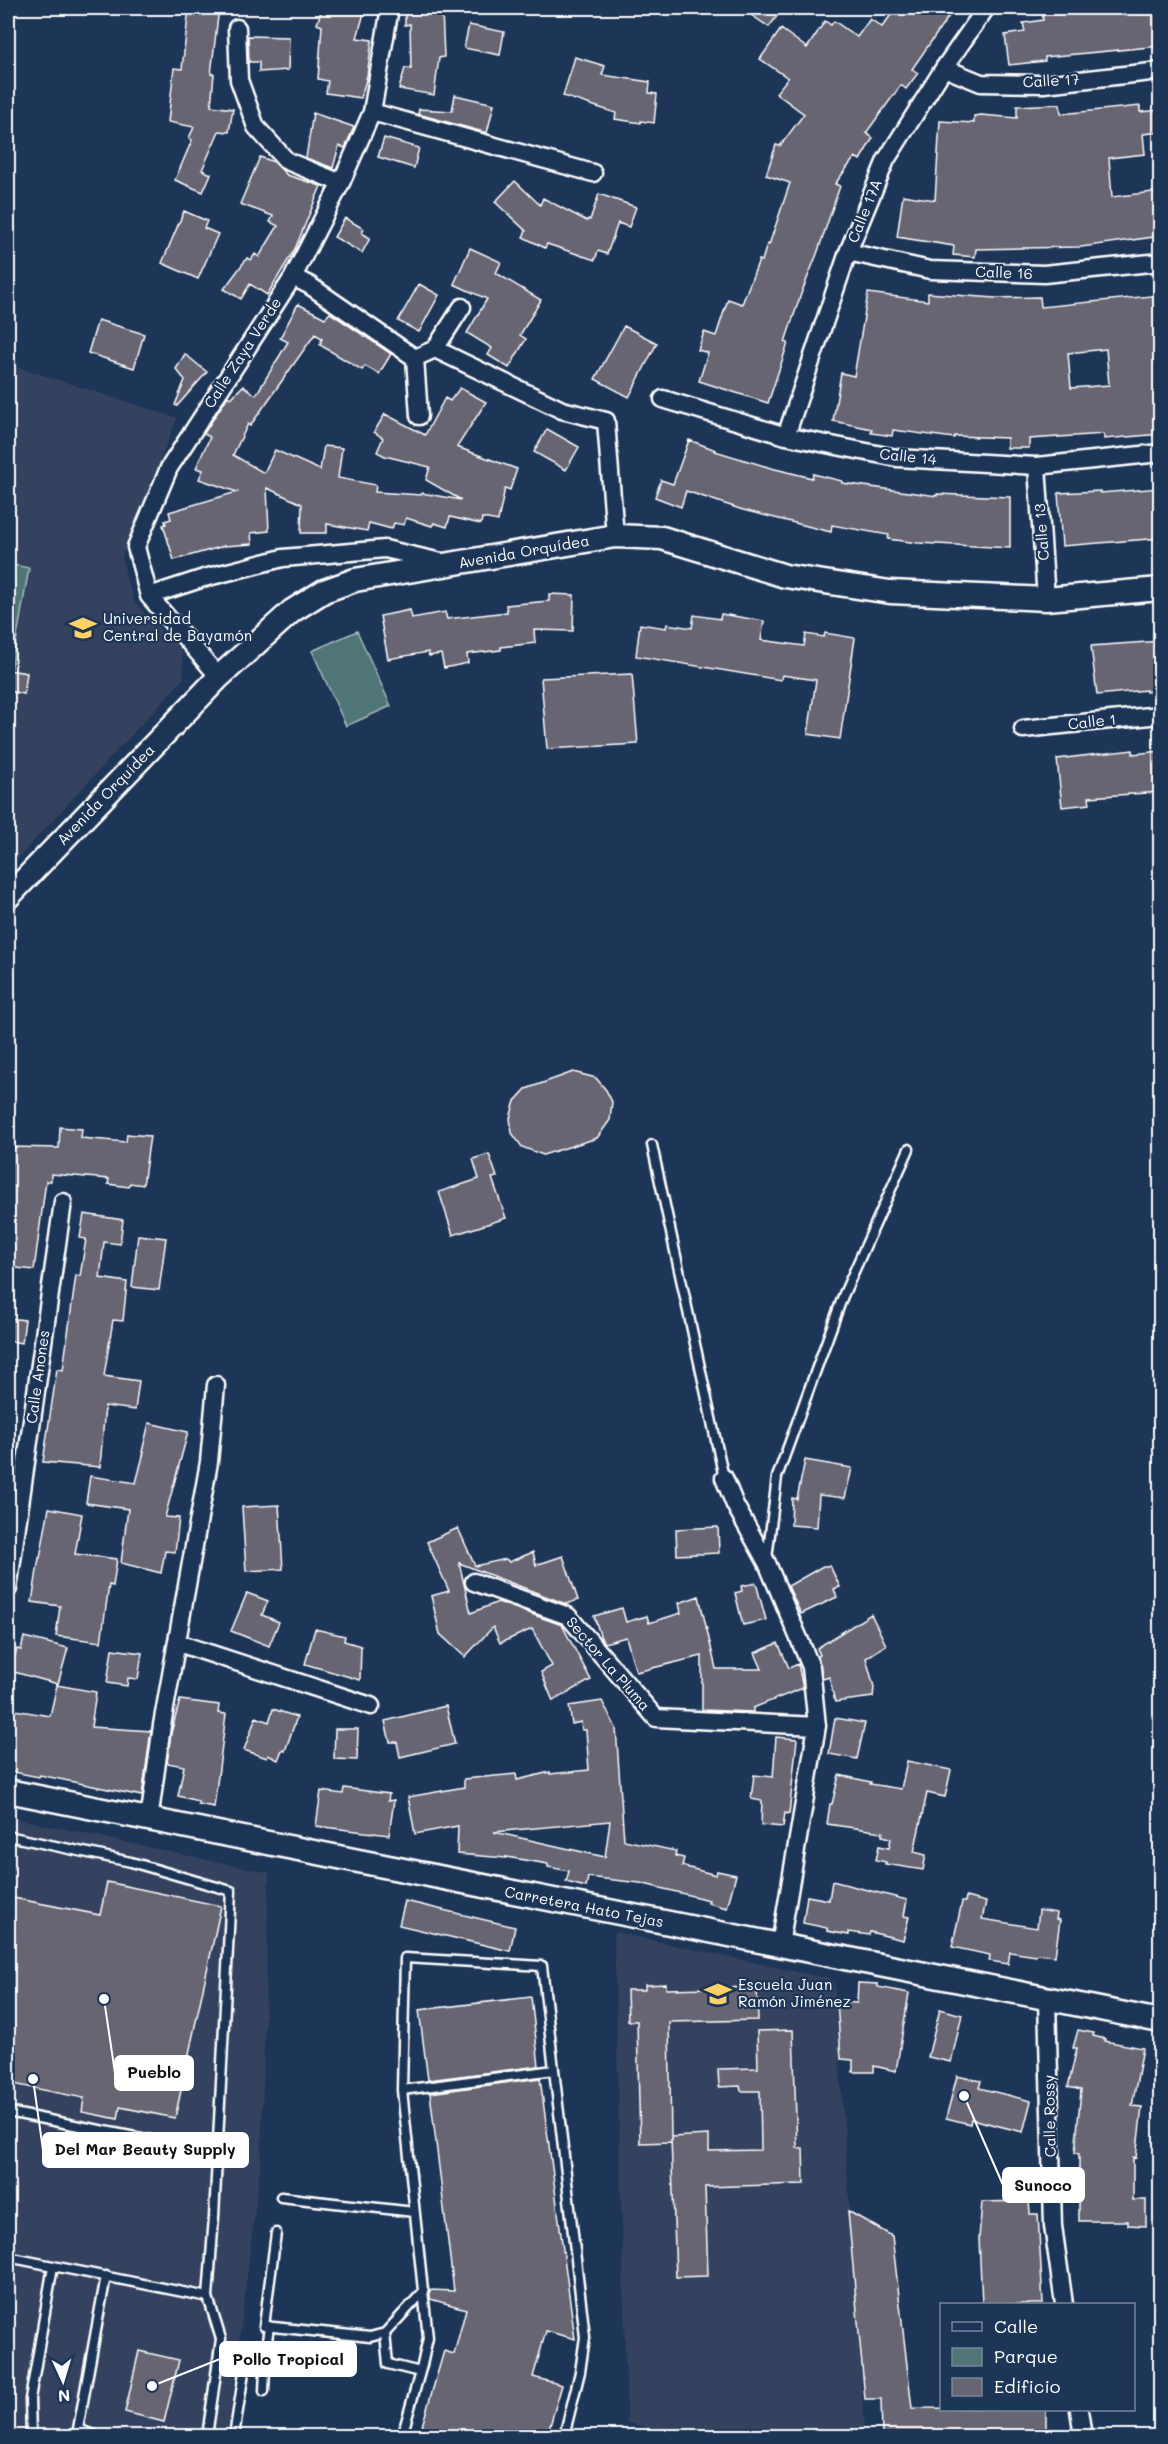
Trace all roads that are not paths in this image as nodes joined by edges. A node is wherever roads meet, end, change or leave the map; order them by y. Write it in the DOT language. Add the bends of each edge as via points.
graph roads {
  1 [pos="390,8"];
  2 [pos="986,8"];
  3 [pos="237,28"];
  4 [pos="944,68"];
  5 [pos="1161,71"];
  6 [pos="372,112"];
  7 [pos="593,173"];
  8 [pos="341,183"];
  9 [pos="848,252"];
  10 [pos="1161,262"];
  11 [pos="293,277"];
  12 [pos="462,307"];
  13 [pos="435,349"];
  14 [pos="415,358"];
  15 [pos="663,399"];
  16 [pos="419,416"];
  17 [pos="786,436"];
  18 [pos="1161,453"];
  19 [pos="1037,466"];
  20 [pos="615,536"];
  21 [pos="450,564"];
  22 [pos="1161,589"];
  23 [pos="149,596"];
  24 [pos="1046,599"];
  25 [pos="219,677"];
  26 [pos="1161,715"];
  27 [pos="1023,729"];
  28 [pos="8,897"];
  29 [pos="652,1145"];
  30 [pos="909,1149"];
  31 [pos="63,1202"];
  32 [pos="216,1385"];
  33 [pos="724,1478"];
  34 [pos="767,1563"];
  35 [pos="474,1582"];
  36 [pos="8,1589"];
  37 [pos="178,1643"];
  38 [pos="371,1706"];
  39 [pos="817,1726"];
  40 [pos="8,1791"];
  41 [pos="149,1821"];
  42 [pos="8,1836"];
  43 [pos="780,1945"];
  44 [pos="1047,1999"];
  45 [pos="1161,2021"];
  46 [pos="554,2070"];
  47 [pos="402,2090"];
  48 [pos="8,2112"];
  49 [pos="217,2154"];
  50 [pos="281,2197"];
  51 [pos="414,2212"];
  52 [pos="276,2233"];
  53 [pos="8,2257"];
  54 [pos="53,2266"];
  55 [pos="106,2276"];
  56 [pos="424,2291"];
  57 [pos="208,2297"];
  58 [pos="1064,2303"];
  59 [pos="269,2326"];
  60 [pos="385,2333"];
  61 [pos="266,2349"];
  62 [pos="420,2372"];
  63 [pos="264,2391"];
  64 [pos="1079,2411"];
  65 [pos="31,2436"];
  66 [pos="96,2436"];
  67 [pos="207,2436"];
  68 [pos="234,2436"];
  69 [pos="402,2436"];
  70 [pos="564,2436"];
  71 [pos="1083,2436"];
  1 -- 6 [label="street, Calle Zaya Verde"];
  2 -- 4 [label="street, Calle 17A"];
  3 -- 8 [label="street" via="239,80 256,127 287,161"];
  4 -- 5 [label="street, Calle 17" via="981,83 1044,84"];
  4 -- 9 [label="street, Calle 17A" via="886,160"];
  6 -- 7 [label="street"];
  6 -- 8 [label="street, Calle Zaya Verde"];
  8 -- 11 [label="street, Calle Zaya Verde"];
  9 -- 10 [label="street, Calle 16" via="930,270 1010,273 1044,274"];
  9 -- 17 [label="street, Calle 17A"];
  11 -- 14 [label="street"];
  11 -- 23 [label="street, Calle Zaya Verde" via="169,468 136,547"];
  12 -- 13 [label="street"];
  13 -- 14 [label="street"];
  13 -- 20 [label="street" via="562,410 606,421"];
  14 -- 16 [label="street"];
  15 -- 17 [label="street, Calle 14"];
  17 -- 19 [label="street, Calle 14" via="897,458"];
  18 -- 19 [label="street, Calle 14"];
  19 -- 24 [label="street, Calle 13"];
  20 -- 21 [label="street, Avenida Orquídea"];
  20 -- 24 [label="street, Avenida Orquídea" via="662,538 785,576 890,592"];
  21 -- 23 [label="street" via="385,549 283,558"];
  21 -- 25 [label="street, Avenida Orquídea" via="355,580 324,591 292,611"];
  22 -- 24 [label="street, Avenida Orquídea"];
  23 -- 25 [label="street, Calle Zaya Verde"];
  25 -- 28 [label="street, Avenida Orquídea"];
  26 -- 27 [label="street, Calle 1"];
  29 -- 33 [label="lane"];
  30 -- 34 [label="lane" via="843,1296 777,1477"];
  31 -- 36 [label="street, Calle Anones"];
  32 -- 37 [label="street" via="209,1462"];
  33 -- 34 [label="street"];
  34 -- 39 [label="street" via="811,1667"];
  35 -- 39 [label="street, Sector La Pluma" via="568,1616 656,1718"];
  37 -- 38 [label="street"];
  37 -- 41 [label="street"];
  39 -- 43 [label="street"];
  40 -- 41 [label="street, Carretera Hato Tejas"];
  41 -- 43 [label="street, Carretera Hato Tejas"];
  42 -- 49 [label="lane" via="131,1862 231,1891"];
  43 -- 44 [label="street, Carretera Hato Tejas"];
  44 -- 45 [label="street, Carretera Hato Tejas"];
  44 -- 58 [label="street, Calle Rossy" via="1053,2226"];
  46 -- 47 [label="lane"];
  46 -- 47 [label="lane" via="542,1966 405,1958"];
  46 -- 70 [label="lane" via="585,2337"];
  47 -- 51 [label="lane"];
  48 -- 49 [label="lane"];
  49 -- 57 [label="lane"];
  50 -- 51 [label="lane"];
  51 -- 56 [label="lane"];
  52 -- 59 [label="lane" via="264,2326"];
  53 -- 54 [label="lane"];
  54 -- 55 [label="lane"];
  54 -- 65 [label="lane" via="30,2399"];
  55 -- 57 [label="lane"];
  55 -- 66 [label="lane" via="78,2429"];
  56 -- 60 [label="lane"];
  56 -- 62 [label="lane" via="428,2337"];
  57 -- 67 [label="lane" via="221,2339"];
  59 -- 60 [label="lane" via="370,2337"];
  59 -- 61 [label="lane"];
  60 -- 62 [label="lane" via="388,2364"];
  61 -- 63 [label="lane"];
  61 -- 68 [label="lane" via="245,2366"];
  62 -- 69 [label="lane"];
  64 -- 71 [label="street"];
}
